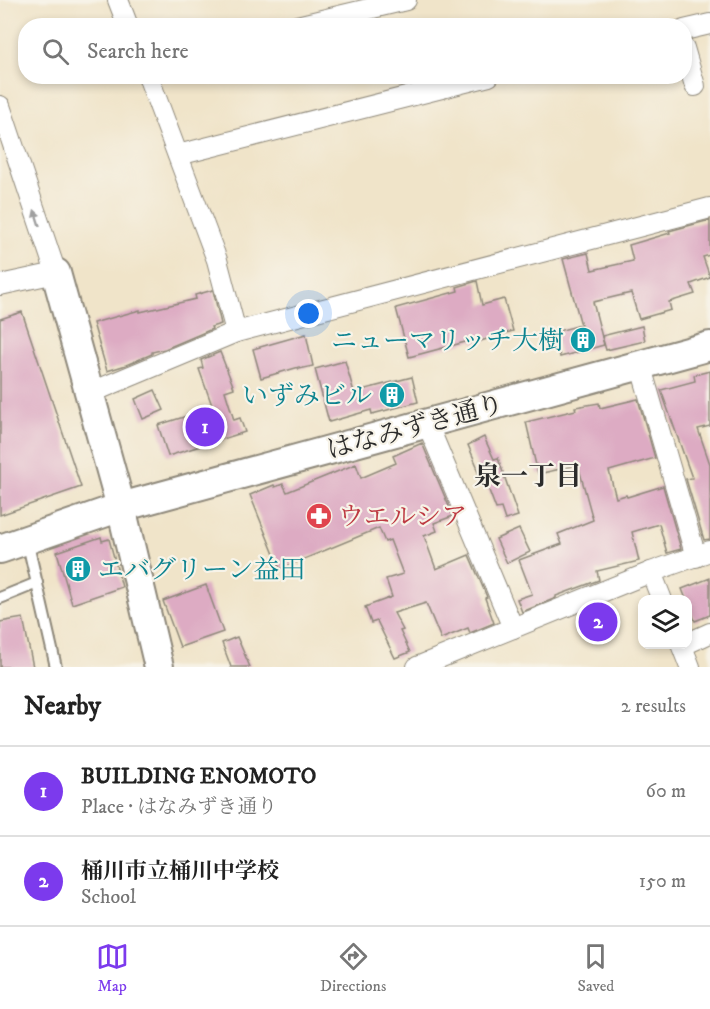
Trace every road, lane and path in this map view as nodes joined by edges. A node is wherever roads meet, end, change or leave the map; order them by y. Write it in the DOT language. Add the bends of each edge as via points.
graph roads {
  1 [pos="118,0"];
  2 [pos="406,0"];
  3 [pos="125,18"];
  4 [pos="331,18"];
  5 [pos="710,24"];
  6 [pos="692,28"];
  7 [pos="692,76"];
  8 [pos="151,84"];
  9 [pos="458,84"];
  10 [pos="695,86"];
  11 [pos="0,106"];
  12 [pos="178,155"];
  13 [pos="710,208"];
  14 [pos="56,273"];
  15 [pos="0,285"];
  16 [pos="236,332"];
  17 [pos="710,346"];
  18 [pos="640,364"];
  19 [pos="90,393"];
  20 [pos="428,423"];
  21 [pos="121,507"];
  22 [pos="27,540"];
  23 [pos="0,549"];
  24 [pos="703,554"];
  25 [pos="651,572"];
  26 [pos="37,583"];
  27 [pos="660,595"];
  28 [pos="0,598"];
  29 [pos="513,628"];
  30 [pos="710,633"];
  31 [pos="692,640"];
  32 [pos="685,649"];
  33 [pos="56,667"];
  34 [pos="159,667"];
  35 [pos="417,667"];
  36 [pos="690,667"];
  1 -- 3 [label="street"];
  2 -- 4 [label="street"];
  5 -- 6 [label="street"];
  7 -- 10 [label="street"];
  8 -- 12 [label="street"];
  9 -- 12 [label="street"];
  14 -- 11 [label="street, one-way"];
  12 -- 16 [label="street" via="217,260"];
  13 -- 16 [label="street"];
  14 -- 15 [label="street"];
  14 -- 19 [label="street"];
  16 -- 19 [label="street"];
  17 -- 18 [label="street, はなみずき通り"];
  18 -- 20 [label="street, はなみずき通り"];
  18 -- 24 [label="street"];
  19 -- 21 [label="street"];
  20 -- 21 [label="street, はなみずき通り"];
  20 -- 29 [label="street"];
  21 -- 22 [label="street, はなみずき通り"];
  21 -- 34 [label="street"];
  22 -- 23 [label="street, はなみずき通り"];
  22 -- 26 [label="lane"];
  24 -- 25 [label="street"];
  25 -- 27 [label="street"];
  25 -- 29 [label="street"];
  26 -- 28 [label="lane"];
  26 -- 33 [label="lane"];
  29 -- 35 [label="street"];
  30 -- 31 [label="street"];
  32 -- 36 [label="street"];
}
